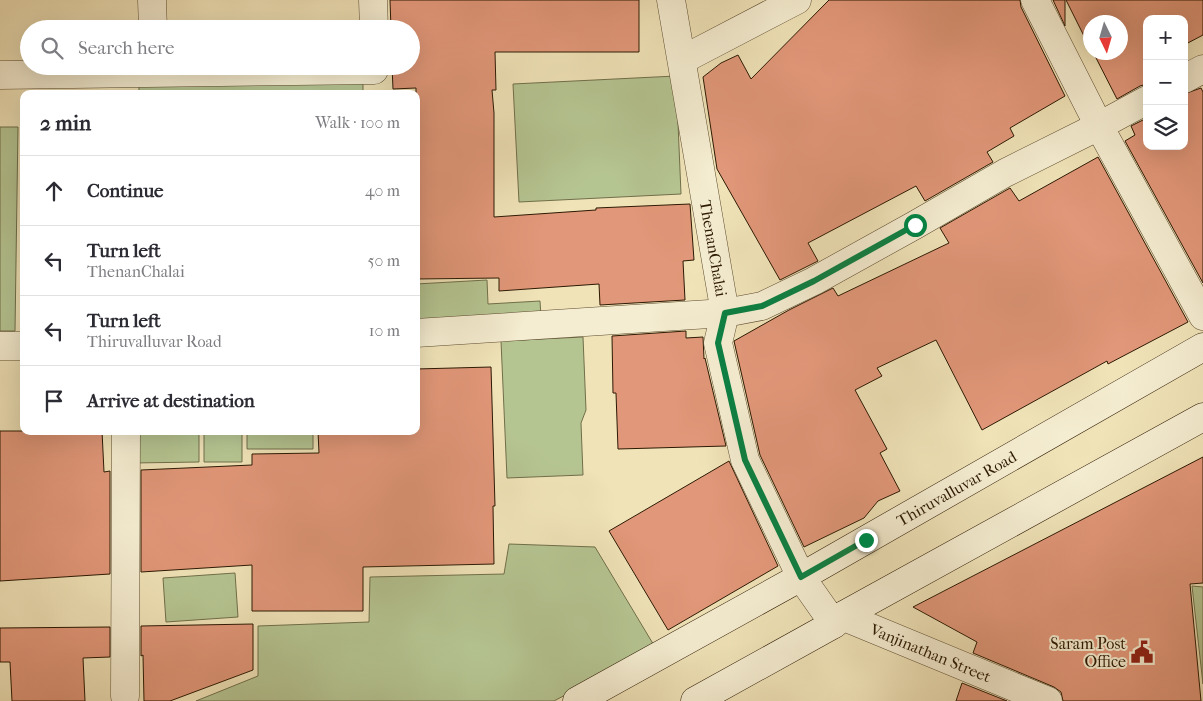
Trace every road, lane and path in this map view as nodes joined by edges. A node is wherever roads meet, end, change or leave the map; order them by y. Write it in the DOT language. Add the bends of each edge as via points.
graph roads {
  1 [pos="152,0"];
  2 [pos="373,0"];
  3 [pos="672,0"];
  4 [pos="798,0"];
  5 [pos="1035,0"];
  6 [pos="153,20"];
  7 [pos="374,20"];
  8 [pos="682,60"];
  9 [pos="1203,69"];
  10 [pos="20,74"];
  11 [pos="0,75"];
  12 [pos="311,75"];
  13 [pos="374,77"];
  14 [pos="1188,77"];
  15 [pos="1143,102"];
  16 [pos="1099,126"];
  17 [pos="725,313"];
  18 [pos="1203,316"];
  19 [pos="420,333"];
  20 [pos="0,346"];
  21 [pos="20,346"];
  22 [pos="1203,347"];
  23 [pos="1203,417"];
  24 [pos="126,435"];
  25 [pos="801,577"];
  26 [pos="838,620"];
  27 [pos="125,696"];
  28 [pos="577,701"];
  29 [pos="695,701"];
  30 [pos="1048,701"];
  1 -- 6 [label="street"];
  2 -- 7 [label="street"];
  3 -- 8 [label="street, ThenanChalai"];
  4 -- 8 [label="street"];
  5 -- 16 [label="street"];
  8 -- 17 [label="street, ThenanChalai"];
  9 -- 14 [label="street"];
  10 -- 11 [label="street"];
  12 -- 13 [label="street"];
  15 -- 16 [label="street"];
  16 -- 17 [label="street" via="1005,172 814,281 762,306"];
  16 -- 18 [label="street"];
  17 -- 19 [label="street"];
  17 -- 25 [label="street, ThenanChalai" via="718,343 745,460"];
  20 -- 21 [label="street"];
  22 -- 25 [label="street, Thiruvalluvar Road"];
  23 -- 26 [label="street"];
  24 -- 27 [label="street"];
  25 -- 26 [label="street, ThenanChalai"];
  25 -- 28 [label="street, Thiruvalluvar Road"];
  26 -- 29 [label="street"];
  26 -- 30 [label="street, Vanjinathan Street"];
}
